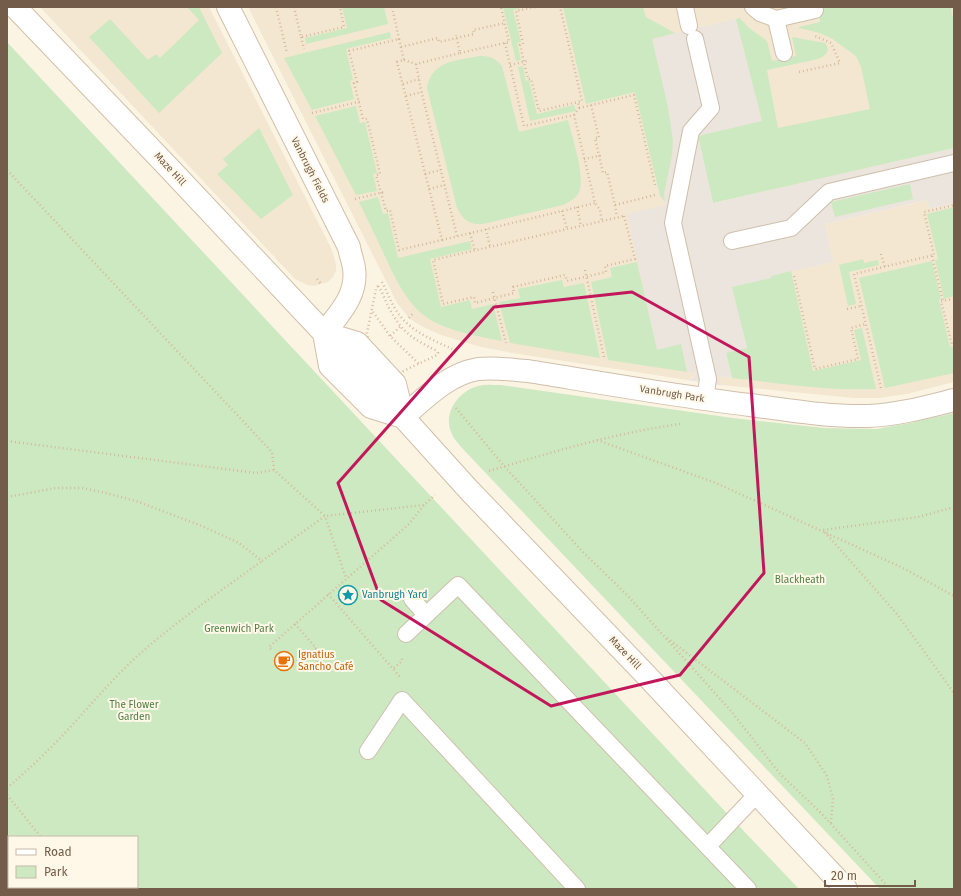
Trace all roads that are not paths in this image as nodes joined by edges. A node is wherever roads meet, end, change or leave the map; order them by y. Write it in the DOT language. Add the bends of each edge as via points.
graph roads {
  1 [pos="15,7"];
  2 [pos="228,7"];
  3 [pos="685,7"];
  4 [pos="753,7"];
  5 [pos="815,10"];
  6 [pos="777,24"];
  7 [pos="784,53"];
  8 [pos="954,163"];
  9 [pos="732,241"];
  10 [pos="324,333"];
  11 [pos="705,399"];
  12 [pos="954,400"];
  13 [pos="403,417"];
  14 [pos="412,599"];
  15 [pos="426,615"];
  16 [pos="406,634"];
  17 [pos="368,751"];
  18 [pos="757,794"];
  19 [pos="708,846"];
  20 [pos="577,889"];
  21 [pos="748,889"];
  22 [pos="846,889"];
  1 -- 10 [label="street, Maze Hill"];
  2 -- 10 [label="street, Vanbrugh Fields" via="349,247 354,269 352,290 344,309"];
  3 -- 11 [label="lane" via="711,108 691,130 673,223 708,379"];
  4 -- 6 [label="lane"];
  5 -- 6 [label="lane"];
  6 -- 7 [label="lane"];
  8 -- 9 [label="lane" via="828,192 791,228"];
  10 -- 13 [label="street, Maze Hill" via="357,343 395,384"];
  10 -- 13 [label="street" via="330,366 371,407"];
  11 -- 12 [label="street, Vanbrugh Park" via="817,414 867,416 894,414"];
  11 -- 13 [label="street, Vanbrugh Park" via="499,368 478,369 461,374 438,387"];
  13 -- 18 [label="street, Maze Hill"];
  14 -- 15 [label="lane"];
  15 -- 16 [label="lane"];
  15 -- 19 [label="lane" via="458,585"];
  17 -- 20 [label="lane" via="402,700"];
  18 -- 19 [label="lane"];
  18 -- 22 [label="street, Maze Hill"];
  19 -- 21 [label="lane"];
}
